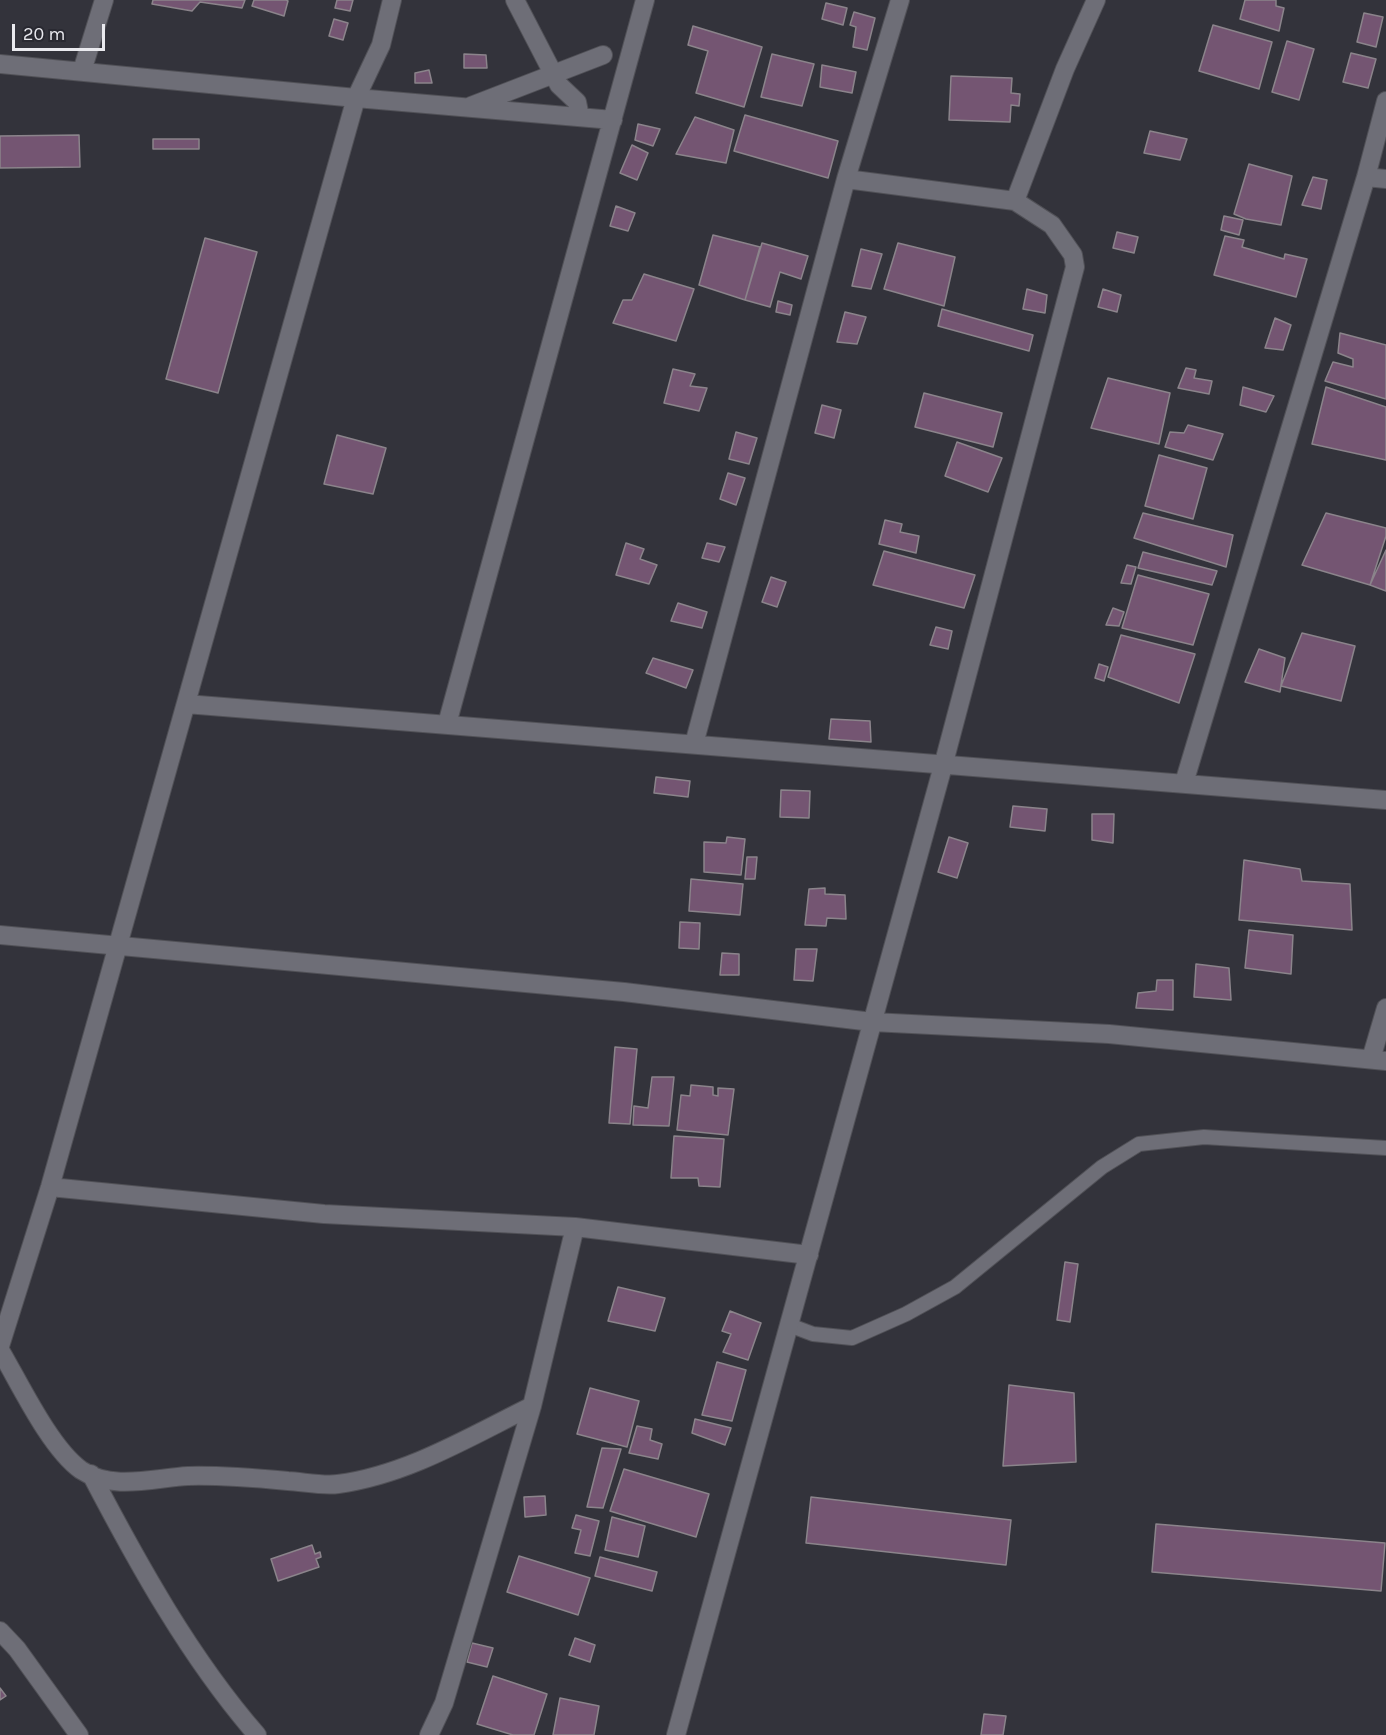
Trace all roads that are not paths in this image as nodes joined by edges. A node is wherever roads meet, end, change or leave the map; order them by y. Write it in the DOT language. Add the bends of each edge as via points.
graph roads {
  1 [pos="104,0"];
  2 [pos="392,0"];
  3 [pos="515,0"];
  4 [pos="645,0"];
  5 [pos="900,0"];
  6 [pos="1096,0"];
  7 [pos="603,55"];
  8 [pos="0,64"];
  9 [pos="82,71"];
  10 [pos="553,75"];
  11 [pos="356,98"];
  12 [pos="1386,101"];
  13 [pos="466,108"];
  14 [pos="580,117"];
  15 [pos="612,120"];
  16 [pos="1366,177"];
  17 [pos="846,179"];
  18 [pos="1386,179"];
  19 [pos="1015,201"];
  20 [pos="186,704"];
  21 [pos="447,724"];
  22 [pos="694,744"];
  23 [pos="943,766"];
  24 [pos="1184,783"];
  25 [pos="1386,800"];
  26 [pos="0,935"];
  27 [pos="118,946"];
  28 [pos="1386,1008"];
  29 [pos="872,1022"];
  30 [pos="1378,1060"];
  31 [pos="1386,1148"];
  32 [pos="50,1187"];
  33 [pos="575,1227"];
  34 [pos="809,1255"];
  35 [pos="789,1325"];
  36 [pos="0,1348"];
  37 [pos="532,1406"];
  38 [pos="91,1474"];
  39 [pos="0,1631"];
  40 [pos="79,1735"];
  41 [pos="257,1735"];
  42 [pos="429,1735"];
  43 [pos="676,1735"];
  1 -- 9 [label="street"];
  2 -- 11 [label="street" via="381,45"];
  3 -- 10 [label="street"];
  4 -- 15 [label="street"];
  5 -- 17 [label="street"];
  6 -- 19 [label="street"];
  7 -- 10 [label="street"];
  8 -- 9 [label="street"];
  9 -- 11 [label="street"];
  10 -- 13 [label="street"];
  10 -- 14 [label="street" via="577,102"];
  11 -- 13 [label="street"];
  11 -- 20 [label="street"];
  12 -- 16 [label="street"];
  13 -- 14 [label="street"];
  14 -- 15 [label="street"];
  15 -- 21 [label="street"];
  16 -- 18 [label="street"];
  16 -- 24 [label="street"];
  17 -- 19 [label="street"];
  17 -- 22 [label="street"];
  19 -- 23 [label="street" via="1052,225 1073,255 1075,267"];
  20 -- 21 [label="street"];
  20 -- 27 [label="street"];
  21 -- 22 [label="street"];
  22 -- 23 [label="street"];
  23 -- 24 [label="street"];
  23 -- 29 [label="street"];
  24 -- 25 [label="street"];
  26 -- 27 [label="street"];
  27 -- 29 [label="street" via="624,992"];
  27 -- 32 [label="street"];
  28 -- 30 [label="street"];
  29 -- 30 [label="street" via="1109,1034"];
  29 -- 34 [label="street"];
  31 -- 35 [label="lane" via="1204,1137 1139,1144 1102,1167 956,1287 906,1314 852,1338 813,1334"];
  32 -- 33 [label="street" via="324,1214"];
  32 -- 36 [label="street"];
  33 -- 34 [label="street"];
  33 -- 37 [label="street"];
  34 -- 35 [label="street"];
  35 -- 43 [label="street"];
  36 -- 38 [label="street" via="53,1442"];
  37 -- 38 [label="street" via="438,1452 388,1472 337,1485 189,1476 131,1482"];
  37 -- 42 [label="street" via="444,1703"];
  38 -- 41 [label="street" via="177,1622 228,1702"];
  39 -- 40 [label="street"];
}
